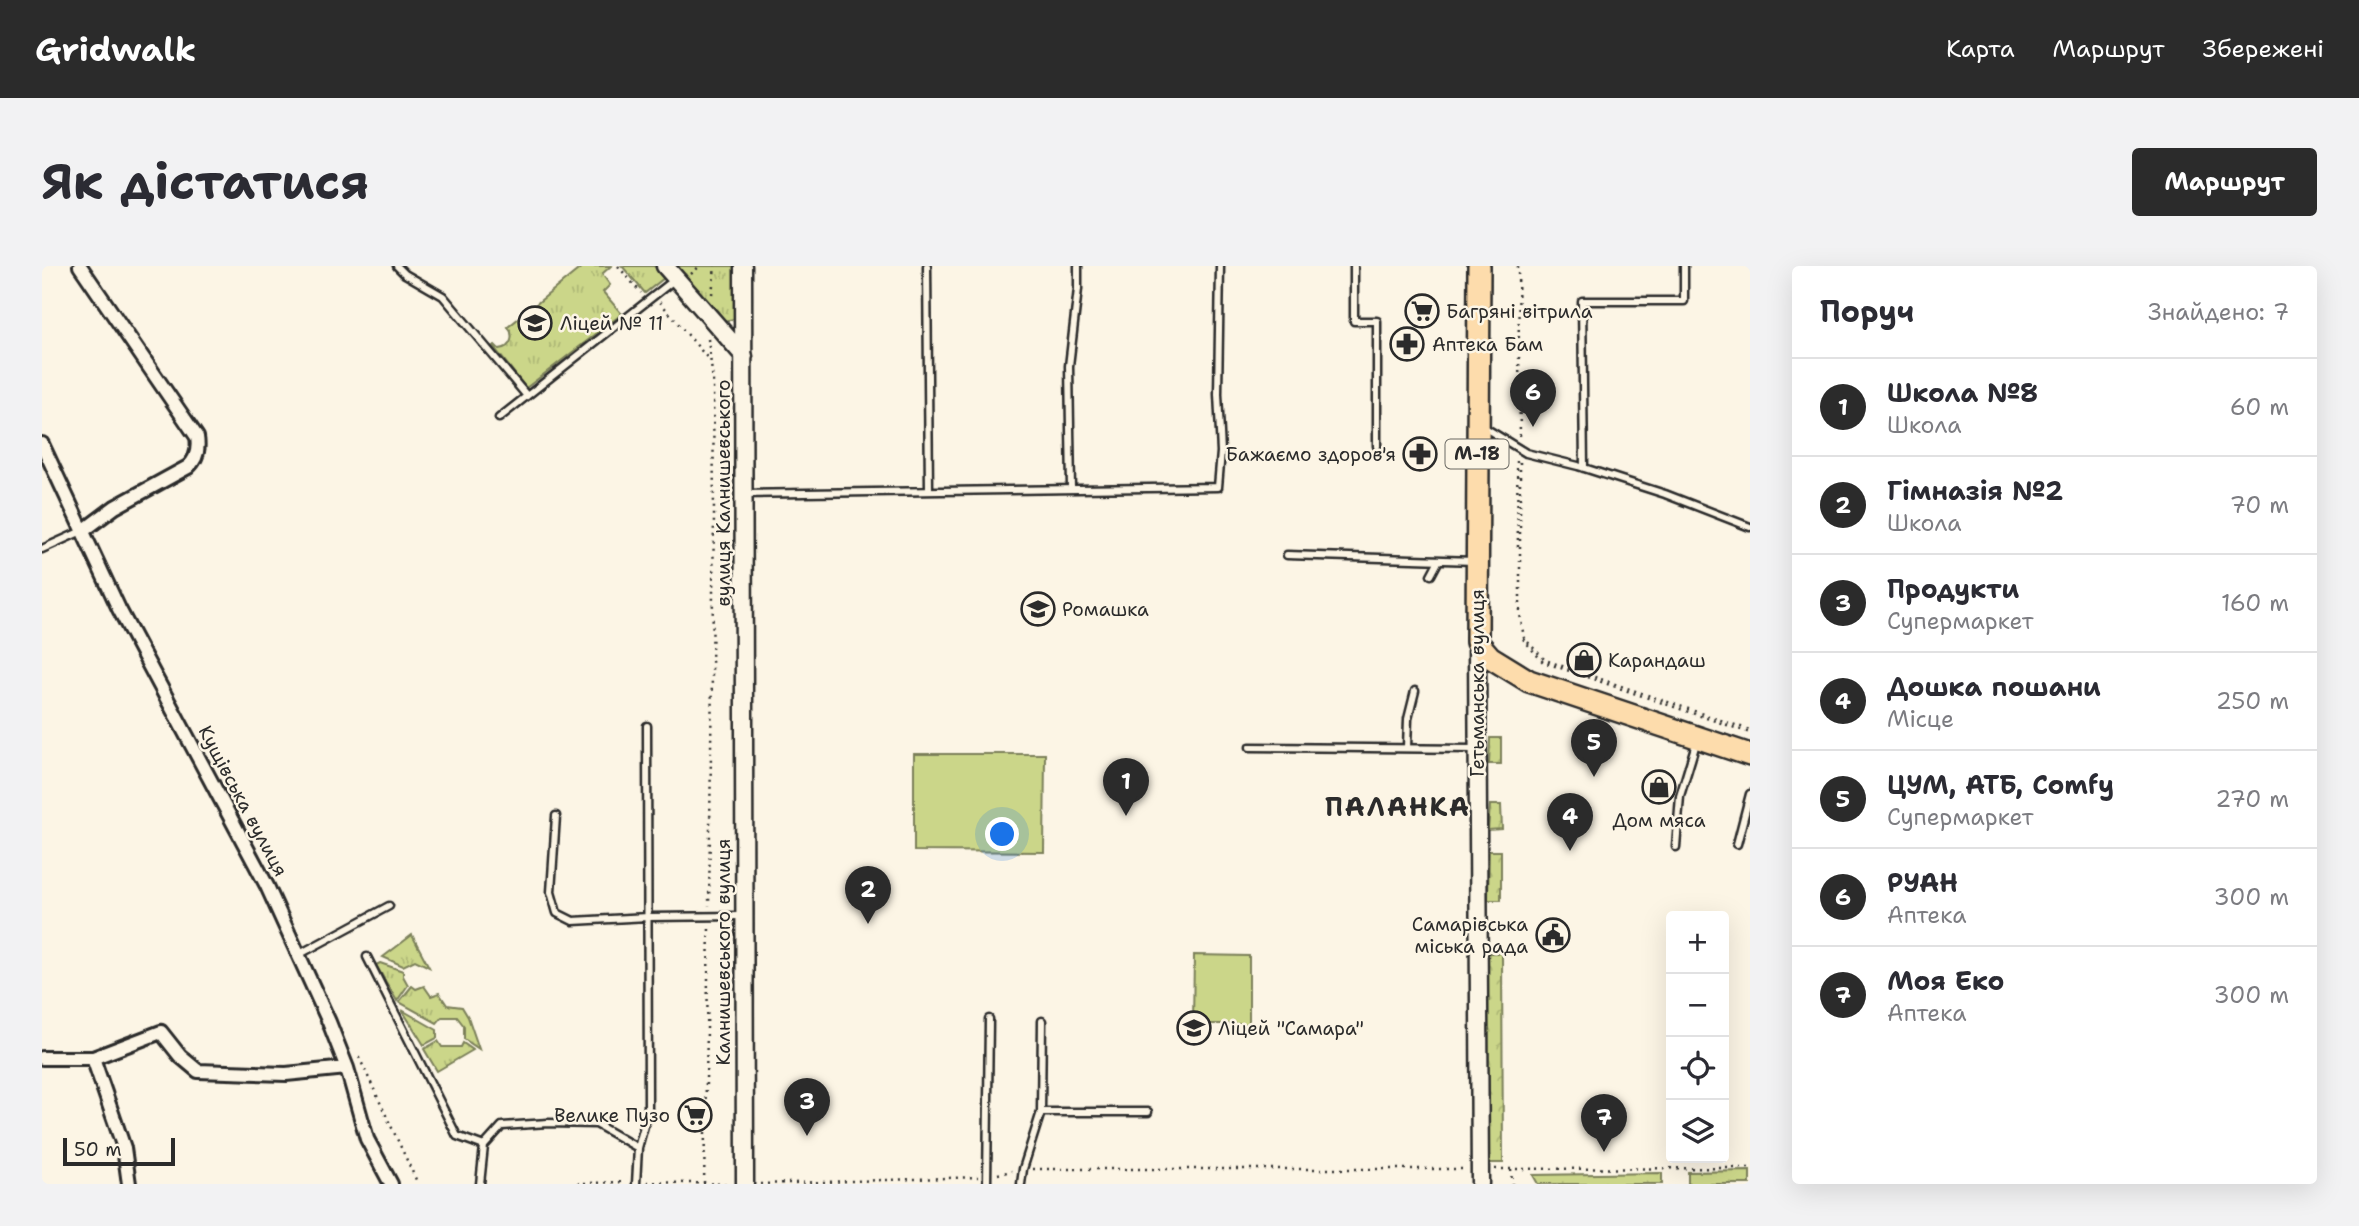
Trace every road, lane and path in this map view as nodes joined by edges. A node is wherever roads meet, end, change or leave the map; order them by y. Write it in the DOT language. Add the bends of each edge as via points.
graph roads {
  1 [pos="80,266"];
  2 [pos="397,266"];
  3 [pos="618,266"];
  4 [pos="715,266"];
  5 [pos="743,266"];
  6 [pos="927,266"];
  7 [pos="1078,266"];
  8 [pos="1220,266"];
  9 [pos="1354,266"];
  10 [pos="1479,266"];
  11 [pos="1518,266"];
  12 [pos="1684,266"];
  13 [pos="670,272"];
  14 [pos="632,282"];
  15 [pos="628,286"];
  16 [pos="648,302"];
  17 [pos="709,316"];
  18 [pos="707,335"];
  19 [pos="744,356"];
  20 [pos="710,361"];
  21 [pos="527,396"];
  22 [pos="499,418"];
  23 [pos="1477,424"];
  24 [pos="42,445"];
  25 [pos="1377,446"];
  26 [pos="1519,448"];
  27 [pos="1584,468"];
  28 [pos="1071,489"];
  29 [pos="929,491"];
  30 [pos="744,494"];
  31 [pos="1750,527"];
  32 [pos="83,531"];
  33 [pos="42,550"];
  34 [pos="1287,555"];
  35 [pos="1439,560"];
  36 [pos="1477,561"];
  37 [pos="1431,575"];
  38 [pos="1478,642"];
  39 [pos="1415,691"];
  40 [pos="744,720"];
  41 [pos="647,726"];
  42 [pos="1750,731"];
  43 [pos="1698,738"];
  44 [pos="1250,747"];
  45 [pos="1407,747"];
  46 [pos="1477,749"];
  47 [pos="1750,755"];
  48 [pos="1750,794"];
  49 [pos="556,816"];
  50 [pos="1737,844"];
  51 [pos="1676,847"];
  52 [pos="388,905"];
  53 [pos="709,916"];
  54 [pos="744,916"];
  55 [pos="648,917"];
  56 [pos="298,955"];
  57 [pos="368,957"];
  58 [pos="989,1019"];
  59 [pos="1042,1021"];
  60 [pos="42,1058"];
  61 [pos="93,1058"];
  62 [pos="359,1058"];
  63 [pos="347,1068"];
  64 [pos="1041,1112"];
  65 [pos="1148,1112"];
  66 [pos="484,1146"];
  67 [pos="638,1148"];
  68 [pos="1750,1168"];
  69 [pos="1023,1169"];
  70 [pos="1511,1169"];
  71 [pos="1479,1177"];
  72 [pos="987,1180"];
  73 [pos="704,1183"];
  74 [pos="787,1183"];
  75 [pos="129,1184"];
  76 [pos="391,1184"];
  77 [pos="418,1184"];
  78 [pos="480,1184"];
  79 [pos="636,1184"];
  80 [pos="745,1184"];
  81 [pos="757,1184"];
  82 [pos="1021,1184"];
  83 [pos="1512,1184"];
  1 -- 32 [label="street" via="197,437 198,446 188,467 114,507"];
  2 -- 21 [label="lane" via="443,296"];
  3 -- 14 [label="path"];
  4 -- 17 [label="path"];
  5 -- 19 [label="street, вулиця Калнишевського"];
  6 -- 29 [label="lane"];
  7 -- 28 [label="lane" via="1069,366"];
  8 -- 28 [label="lane" via="1219,487"];
  9 -- 25 [label="lane" via="1354,321 1377,321"];
  10 -- 23 [label="highway, Гетьманська вулиця / М-18"];
  11 -- 26 [label="path"];
  12 -- 27 [label="lane" via="1684,302 1582,302"];
  13 -- 16 [label="lane"];
  13 -- 17 [label="street"];
  14 -- 15 [label="path"];
  14 -- 16 [label="path"];
  16 -- 20 [label="path" via="653,306 659,301"];
  16 -- 21 [label="lane"];
  17 -- 19 [label="street"];
  18 -- 20 [label="path"];
  19 -- 30 [label="street, вулиця Калнишевського"];
  20 -- 53 [label="path" via="714,514"];
  21 -- 22 [label="lane"];
  23 -- 26 [label="lane"];
  23 -- 36 [label="highway, Гетьманська вулиця / М-18"];
  24 -- 32 [label="street, Кущівська вулиця"];
  26 -- 27 [label="lane"];
  26 -- 42 [label="path" via="1523,640 1543,662"];
  27 -- 31 [label="lane"];
  28 -- 29 [label="lane"];
  29 -- 30 [label="lane"];
  30 -- 40 [label="street, вулиця Калнишевського"];
  32 -- 33 [label="lane"];
  32 -- 56 [label="street, Кущівська вулиця" via="267,886"];
  34 -- 35 [label="lane"];
  35 -- 36 [label="lane"];
  35 -- 37 [label="lane"];
  36 -- 38 [label="highway, Гетьманська вулиця / М-18"];
  38 -- 43 [label="highway" via="1490,657 1529,681"];
  38 -- 46 [label="street, Гетьманська вулиця"];
  39 -- 45 [label="lane"];
  40 -- 54 [label="street, Калнишевського вулиця"];
  41 -- 55 [label="lane"];
  43 -- 47 [label="highway"];
  43 -- 51 [label="lane" via="1680,796"];
  44 -- 45 [label="lane"];
  45 -- 46 [label="lane"];
  46 -- 71 [label="street, Гетьманська вулиця"];
  48 -- 50 [label="lane"];
  49 -- 55 [label="lane" via="551,892 557,913 573,921"];
  52 -- 56 [label="lane"];
  53 -- 54 [label="lane"];
  53 -- 55 [label="lane"];
  53 -- 73 [label="path"];
  54 -- 80 [label="street, Калнишевського вулиця"];
  55 -- 67 [label="lane" via="648,1111"];
  56 -- 63 [label="street, Кущівська вулиця"];
  57 -- 66 [label="lane" via="457,1136"];
  58 -- 72 [label="lane"];
  59 -- 64 [label="lane"];
  60 -- 61 [label="street"];
  61 -- 63 [label="street" via="161,1032 198,1072 286,1074"];
  61 -- 75 [label="street" via="124,1148"];
  62 -- 77 [label="path"];
  63 -- 76 [label="street, Кущівська вулиця" via="367,1139"];
  64 -- 65 [label="lane"];
  64 -- 69 [label="lane"];
  66 -- 67 [label="lane" via="502,1126 560,1123 596,1124"];
  66 -- 78 [label="lane"];
  67 -- 79 [label="lane"];
  68 -- 70 [label="path"];
  69 -- 71 [label="path"];
  69 -- 72 [label="path"];
  69 -- 82 [label="lane"];
  70 -- 71 [label="path"];
  70 -- 83 [label="path"];
  72 -- 74 [label="path"];
  74 -- 81 [label="path"];
}
